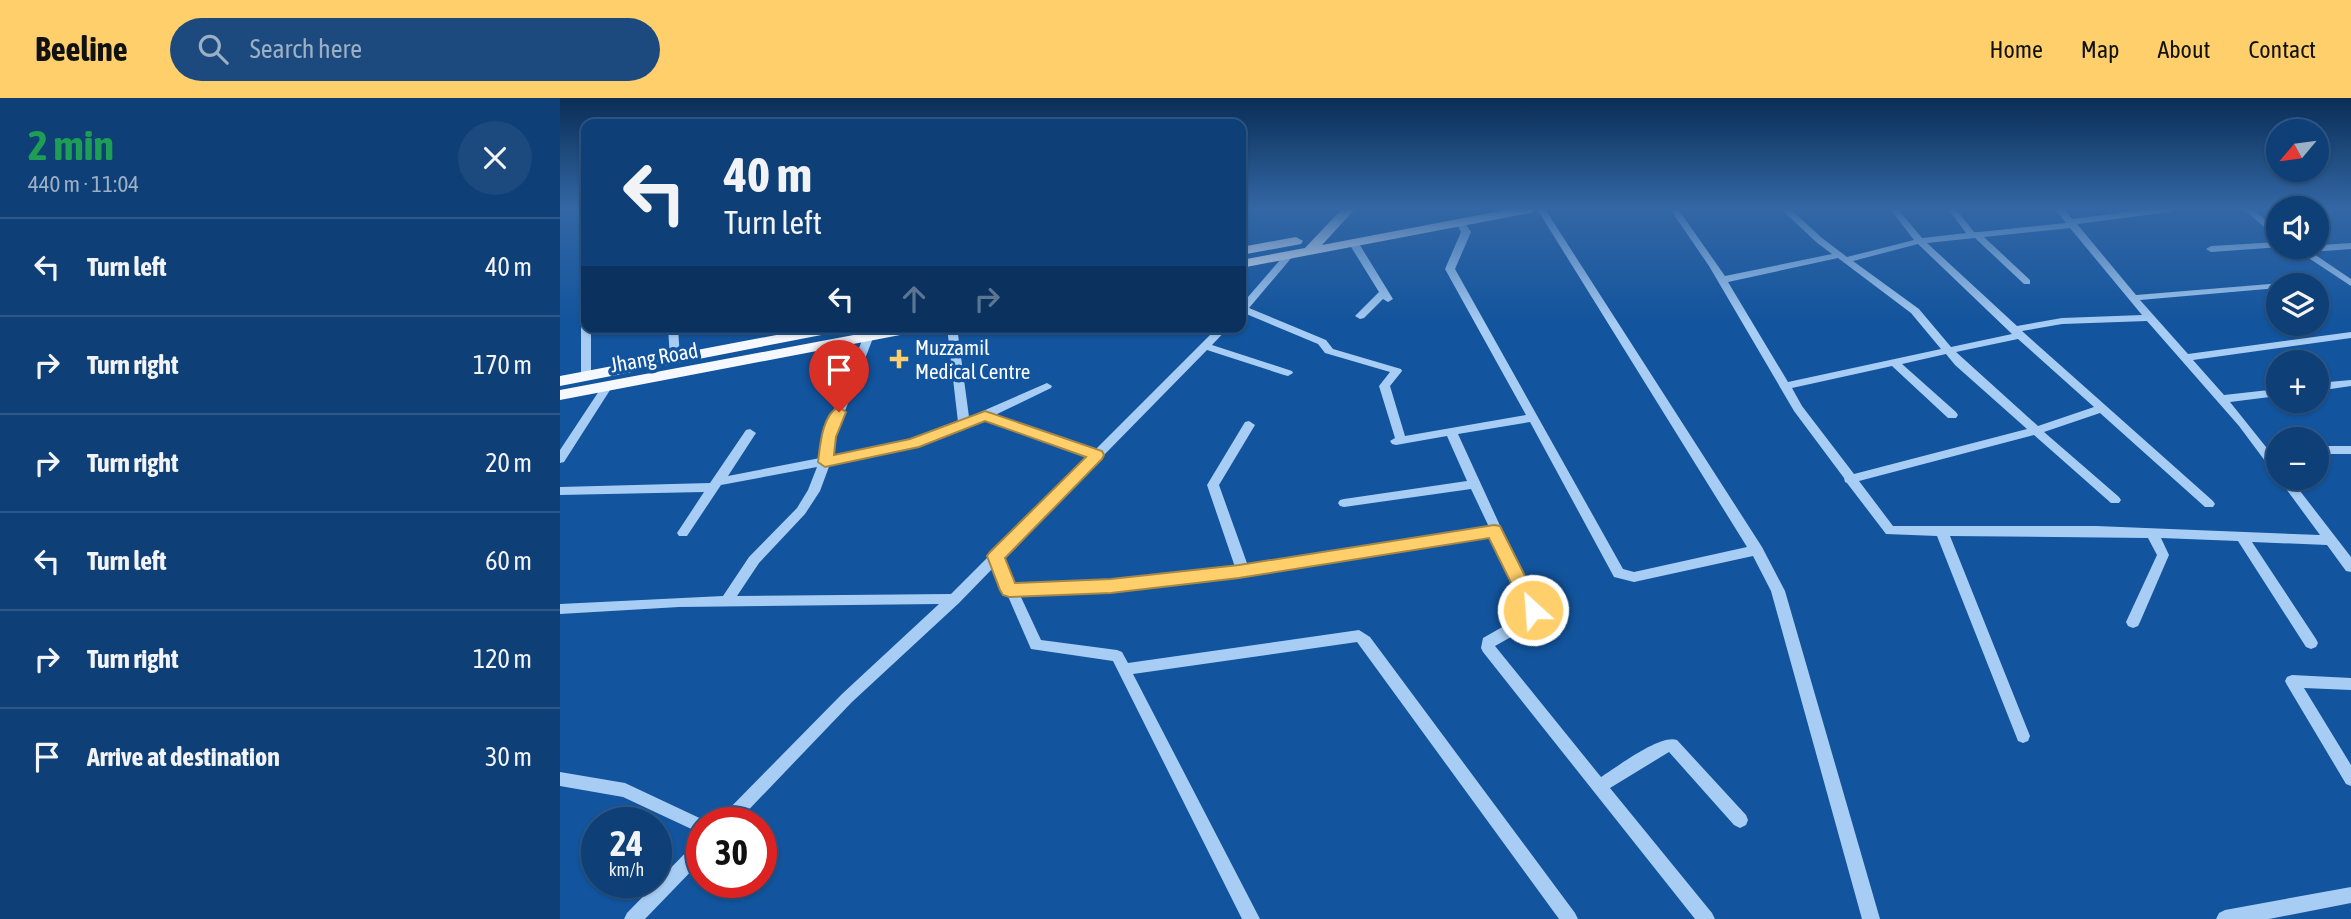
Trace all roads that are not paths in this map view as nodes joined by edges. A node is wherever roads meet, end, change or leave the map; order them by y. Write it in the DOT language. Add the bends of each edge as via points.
graph roads {
  1 [pos="1312,247"];
  2 [pos="1329,247"];
  3 [pos="1356,247"];
  4 [pos="1461,247"];
  5 [pos="1565,247"];
  6 [pos="1700,247"];
  7 [pos="1830,247"];
  8 [pos="1889,247"];
  9 [pos="1927,247"];
  10 [pos="1988,247"];
  11 [pos="2091,247"];
  12 [pos="2239,247"];
  13 [pos="2211,249"];
  14 [pos="1309,251"];
  15 [pos="1290,254"];
  16 [pos="1842,257"];
  17 [pos="2315,259"];
  18 [pos="1246,263"];
  19 [pos="1722,280"];
  20 [pos="2027,282"];
  21 [pos="2351,283"];
  22 [pos="2266,286"];
  23 [pos="2134,298"];
  24 [pos="1246,305"];
  25 [pos="1246,312"];
  26 [pos="1360,316"];
  27 [pos="2150,317"];
  28 [pos="2017,332"];
  29 [pos="586,333"];
  30 [pos="673,333"];
  31 [pos="811,333"];
  32 [pos="892,333"];
  33 [pos="953,333"];
  34 [pos="1218,333"];
  35 [pos="2351,335"];
  36 [pos="868,338"];
  37 [pos="1206,346"];
  38 [pos="1950,352"];
  39 [pos="2186,358"];
  40 [pos="675,359"];
  41 [pos="1895,363"];
  42 [pos="1288,373"];
  43 [pos="586,376"];
  44 [pos="560,382"];
  45 [pos="2351,383"];
  46 [pos="1047,386"];
  47 [pos="1785,386"];
  48 [pos="2329,386"];
  49 [pos="607,387"];
  50 [pos="2266,394"];
  51 [pos="560,395"];
  52 [pos="2222,399"];
  53 [pos="2102,408"];
  54 [pos="1952,415"];
  55 [pos="985,416"];
  56 [pos="1533,418"];
  57 [pos="964,424"];
  58 [pos="1249,425"];
  59 [pos="2037,429"];
  60 [pos="1451,432"];
  61 [pos="750,433"];
  62 [pos="2329,450"];
  63 [pos="2351,450"];
  64 [pos="2264,451"];
  65 [pos="2266,454"];
  66 [pos="1097,455"];
  67 [pos="560,458"];
  68 [pos="825,462"];
  69 [pos="1849,479"];
  70 [pos="716,484"];
  71 [pos="1474,484"];
  72 [pos="2293,490"];
  73 [pos="560,491"];
  74 [pos="2115,500"];
  75 [pos="1345,503"];
  76 [pos="2209,504"];
  77 [pos="1941,530"];
  78 [pos="1494,531"];
  79 [pos="683,533"];
  80 [pos="2153,534"];
  81 [pos="2242,537"];
  82 [pos="2331,540"];
  83 [pos="1756,550"];
  84 [pos="996,556"];
  85 [pos="2351,567"];
  86 [pos="1244,571"];
  87 [pos="1009,590"];
  88 [pos="954,599"];
  89 [pos="727,601"];
  90 [pos="560,609"];
  91 [pos="2133,622"];
  92 [pos="2311,642"];
  93 [pos="1126,669"];
  94 [pos="2351,684"];
  95 [pos="2023,736"];
  96 [pos="560,779"];
  97 [pos="2351,779"];
  98 [pos="1599,786"];
  99 [pos="742,807"];
  100 [pos="686,819"];
  101 [pos="1740,820"];
  102 [pos="686,865"];
  103 [pos="2351,895"];
  104 [pos="634,919"];
  105 [pos="1251,919"];
  106 [pos="1569,919"];
  107 [pos="1706,919"];
  108 [pos="1871,919"];
  109 [pos="2225,919"];
  1 -- 14 [label="main road"];
  2 -- 14 [label="main road"];
  3 -- 26 [label="street" via="1385,296"];
  4 -- 56 [label="street" via="1450,269"];
  5 -- 83 [label="street"];
  6 -- 19 [label="street"];
  7 -- 16 [label="street"];
  8 -- 16 [label="street"];
  9 -- 28 [label="street"];
  10 -- 20 [label="street"];
  11 -- 23 [label="street"];
  12 -- 13 [label="street"];
  14 -- 15 [label="main road"];
  15 -- 18 [label="main road"];
  15 -- 24 [label="street"];
  16 -- 19 [label="street"];
  16 -- 38 [label="street" via="1915,311"];
  17 -- 21 [label="street"];
  19 -- 47 [label="street"];
  22 -- 23 [label="street"];
  23 -- 27 [label="street"];
  25 -- 60 [label="street" via="1322,342 1329,351 1397,370 1384,386 1397,441"];
  27 -- 28 [label="street" via="2062,321"];
  27 -- 39 [label="street"];
  28 -- 38 [label="street"];
  28 -- 53 [label="street"];
  29 -- 43 [label="street"];
  30 -- 40 [label="street"];
  31 -- 40 [label="main road, Jhang Road"];
  32 -- 36 [label="main road, Jhang Road"];
  33 -- 57 [label="street"];
  34 -- 37 [label="street"];
  35 -- 39 [label="street"];
  36 -- 49 [label="main road, Jhang Road"];
  36 -- 68 [label="street" via="829,437"];
  37 -- 42 [label="street"];
  37 -- 66 [label="street"];
  38 -- 41 [label="street"];
  38 -- 59 [label="street"];
  39 -- 52 [label="street"];
  40 -- 43 [label="main road, Jhang Road"];
  41 -- 47 [label="street"];
  41 -- 54 [label="street"];
  43 -- 44 [label="main road, Jhang Road"];
  45 -- 48 [label="street"];
  46 -- 55 [label="street"];
  47 -- 69 [label="street"];
  49 -- 51 [label="main road, Jhang Road"];
  49 -- 67 [label="street"];
  50 -- 52 [label="street"];
  52 -- 64 [label="street"];
  53 -- 59 [label="street"];
  53 -- 76 [label="street"];
  55 -- 57 [label="street"];
  55 -- 66 [label="street"];
  56 -- 60 [label="street"];
  56 -- 83 [label="street" via="1619,573 1634,577"];
  57 -- 68 [label="street" via="913,444"];
  58 -- 86 [label="street" via="1213,485"];
  59 -- 69 [label="street"];
  59 -- 74 [label="street"];
  60 -- 71 [label="street"];
  61 -- 70 [label="street"];
  62 -- 63 [label="street"];
  64 -- 65 [label="street"];
  66 -- 84 [label="street"];
  68 -- 70 [label="street"];
  68 -- 89 [label="street" via="801,511 754,560"];
  69 -- 77 [label="street" via="1890,531"];
  70 -- 73 [label="street"];
  70 -- 79 [label="street"];
  71 -- 75 [label="street"];
  71 -- 78 [label="street"];
  72 -- 82 [label="street"];
  77 -- 80 [label="street"];
  77 -- 95 [label="street"];
  78 -- 86 [label="street"];
  78 -- 98 [label="street" via="1534,615 1494,636 1488,648"];
  80 -- 81 [label="street"];
  80 -- 91 [label="street" via="2162,555"];
  81 -- 82 [label="street"];
  81 -- 92 [label="street"];
  82 -- 85 [label="street"];
  83 -- 108 [label="street" via="1778,592"];
  84 -- 87 [label="street"];
  84 -- 88 [label="street"];
  86 -- 87 [label="street" via="1111,586"];
  87 -- 93 [label="street" via="1036,645 1117,656"];
  88 -- 89 [label="street"];
  88 -- 99 [label="street" via="847,698"];
  89 -- 90 [label="street"];
  93 -- 105 [label="street"];
  93 -- 106 [label="street" via="1359,636"];
  94 -- 97 [label="street" via="2292,681"];
  96 -- 100 [label="street" via="625,790"];
  98 -- 101 [label="street" via="1672,745"];
  98 -- 107 [label="street"];
  102 -- 104 [label="street"];
  103 -- 109 [label="street"];
}
